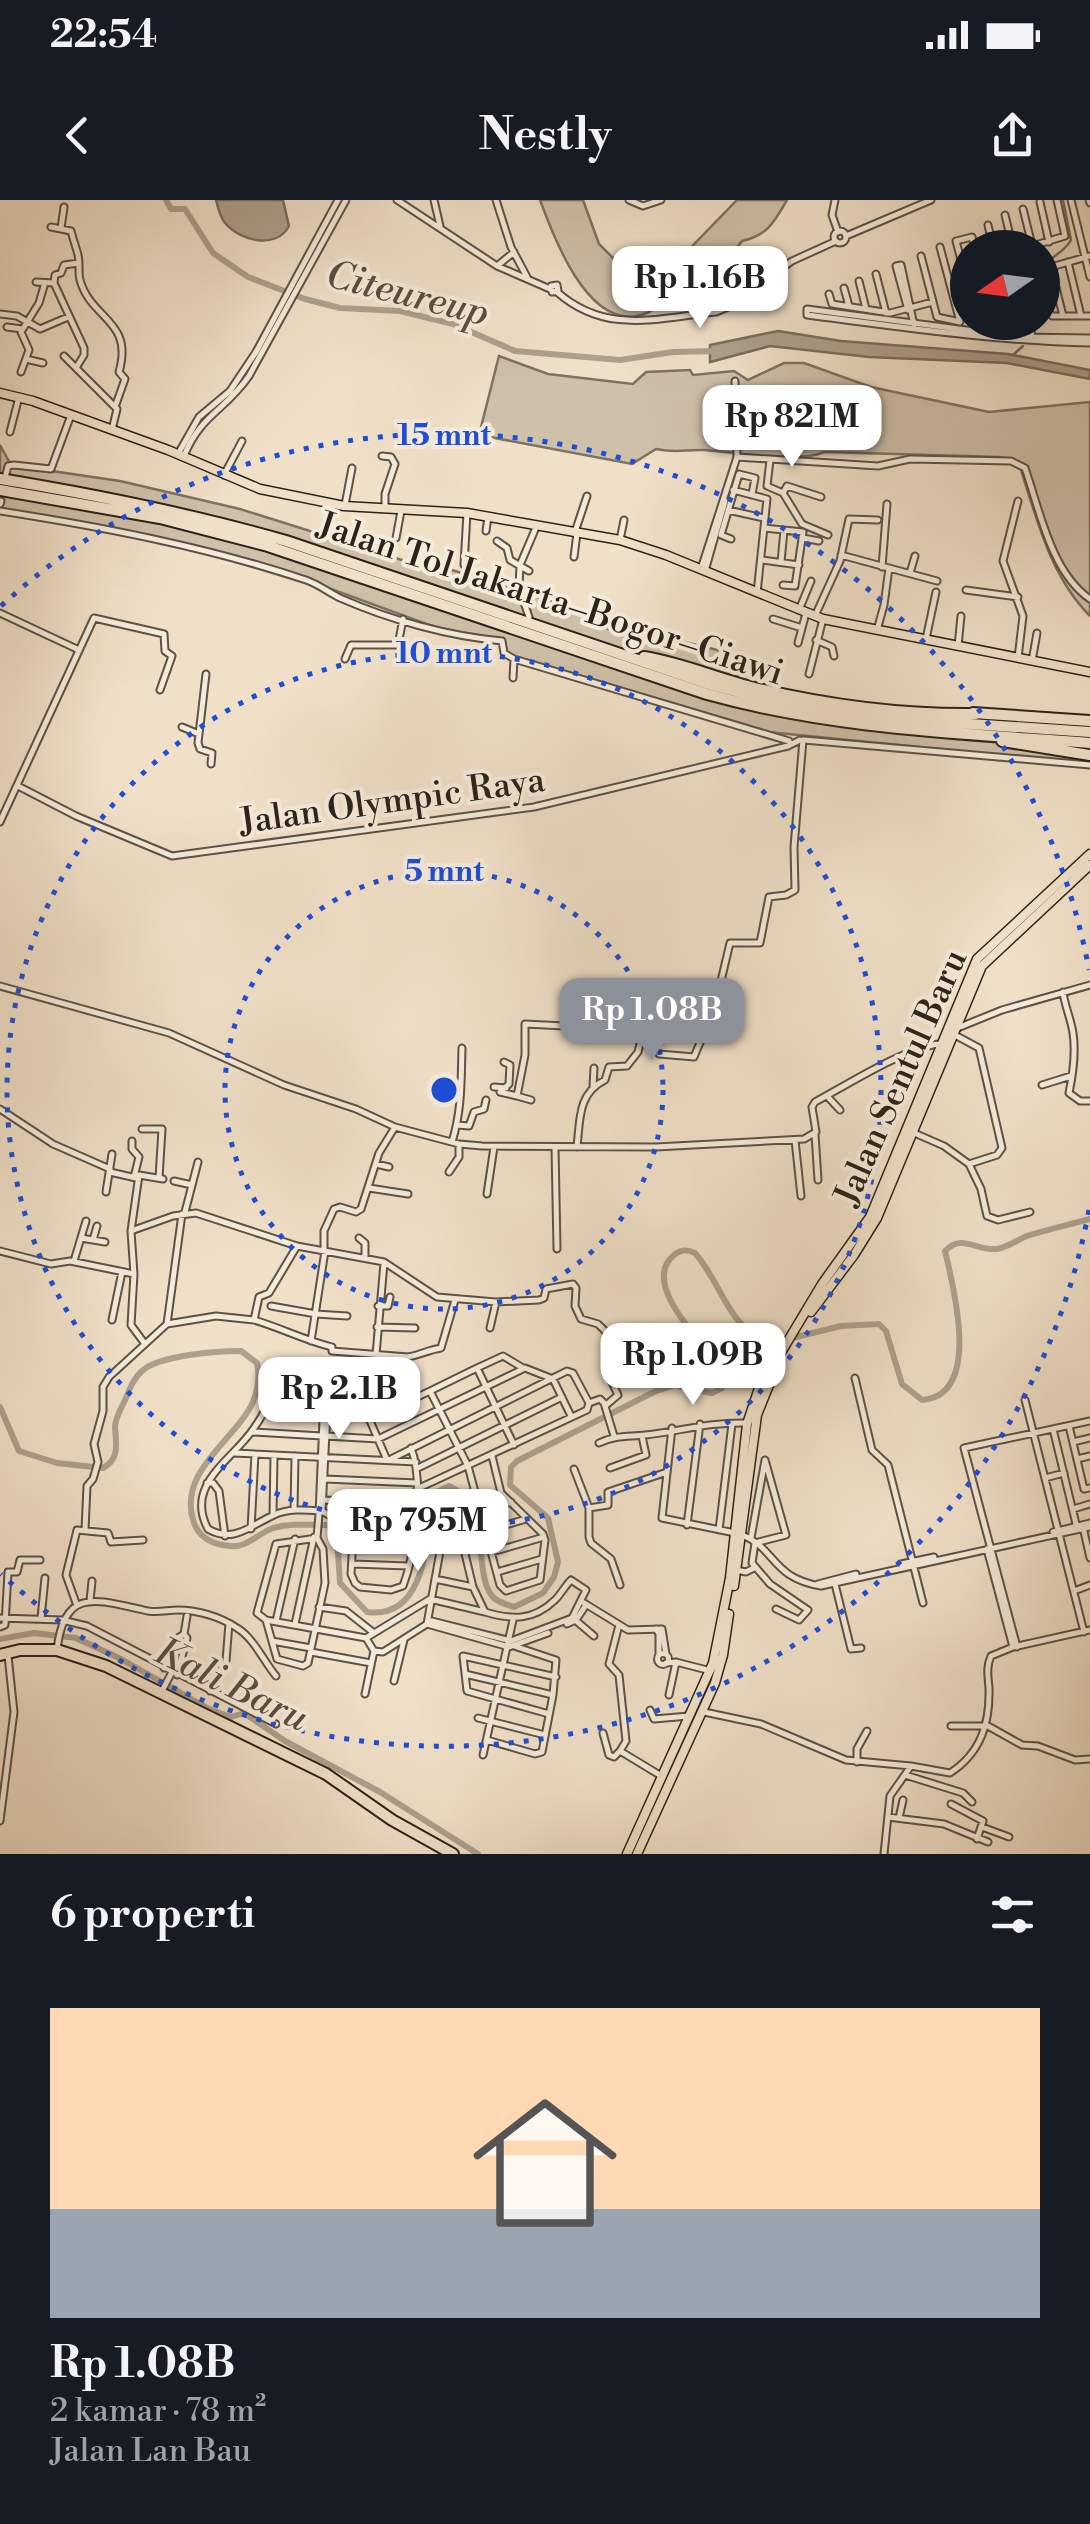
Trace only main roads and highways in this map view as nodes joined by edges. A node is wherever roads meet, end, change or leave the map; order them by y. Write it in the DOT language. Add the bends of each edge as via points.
graph roads {
  1 [pos="0,394"];
  2 [pos="3,477"];
  3 [pos="0,490"];
  4 [pos="614,652"];
  5 [pos="1090,672"];
  6 [pos="1090,721"];
  7 [pos="1090,732"];
  8 [pos="978,735"];
  9 [pos="1090,743"];
  10 [pos="1090,755"];
  11 [pos="1090,854"];
  12 [pos="1090,866"];
  13 [pos="921,1087"];
  14 [pos="930,1092"];
  15 [pos="811,1308"];
  16 [pos="778,1362"];
  17 [pos="743,1488"];
  18 [pos="726,1617"];
  19 [pos="4,1656"];
  20 [pos="674,1765"];
  21 [pos="666,1778"];
  22 [pos="442,1854"];
  23 [pos="453,1854"];
  24 [pos="627,1854"];
  25 [pos="637,1854"];
  1 -- 5 [label="main road" via="71,414 260,490 384,510 468,510 620,540 811,614"];
  2 -- 4 [label="highway, Jalan Tol Jakarta–Bogor–Ciawi" via="286,540"];
  3 -- 8 [label="highway, Jalan Tol Jakarta–Bogor–Ciawi" via="255,542 741,704 834,722"];
  4 -- 6 [label="highway" via="837,704"];
  4 -- 7 [label="highway, Jalan Tol Jakarta–Bogor–Ciawi" via="805,707"];
  8 -- 9 [label="highway, Jalan Tol Jakarta–Bogor–Ciawi"];
  8 -- 10 [label="highway"];
  11 -- 13 [label="main road, Jalan Sentul Baru" via="977,958"];
  12 -- 14 [label="main road, Jalan Sentul Baru" via="984,962"];
  13 -- 14 [label="main road"];
  13 -- 15 [label="main road, Jalan Sentul Baru" via="870,1217"];
  14 -- 15 [label="main road, Jalan Sentul Baru" via="871,1230"];
  15 -- 16 [label="main road, Jalan Sentul Baru"];
  16 -- 17 [label="main road, Jalan Sentul Baru" via="758,1408"];
  16 -- 17 [label="main road, Jalan Sentul Baru" via="747,1424"];
  17 -- 18 [label="main road, Jalan Sentul Baru" via="746,1538"];
  18 -- 20 [label="main road, Jalan Sentul Baru"];
  18 -- 20 [label="main road, Jalan Sentul Baru" via="723,1654 704,1712"];
  19 -- 22 [label="highway" via="54,1654 105,1670 326,1778"];
  19 -- 23 [label="highway" via="58,1642 164,1687 339,1781"];
  20 -- 21 [label="main road, Jalan Sentul Baru"];
  21 -- 24 [label="main road, Jalan Sentul Baru"];
  21 -- 25 [label="main road, Jalan Sentul Baru"];
}
